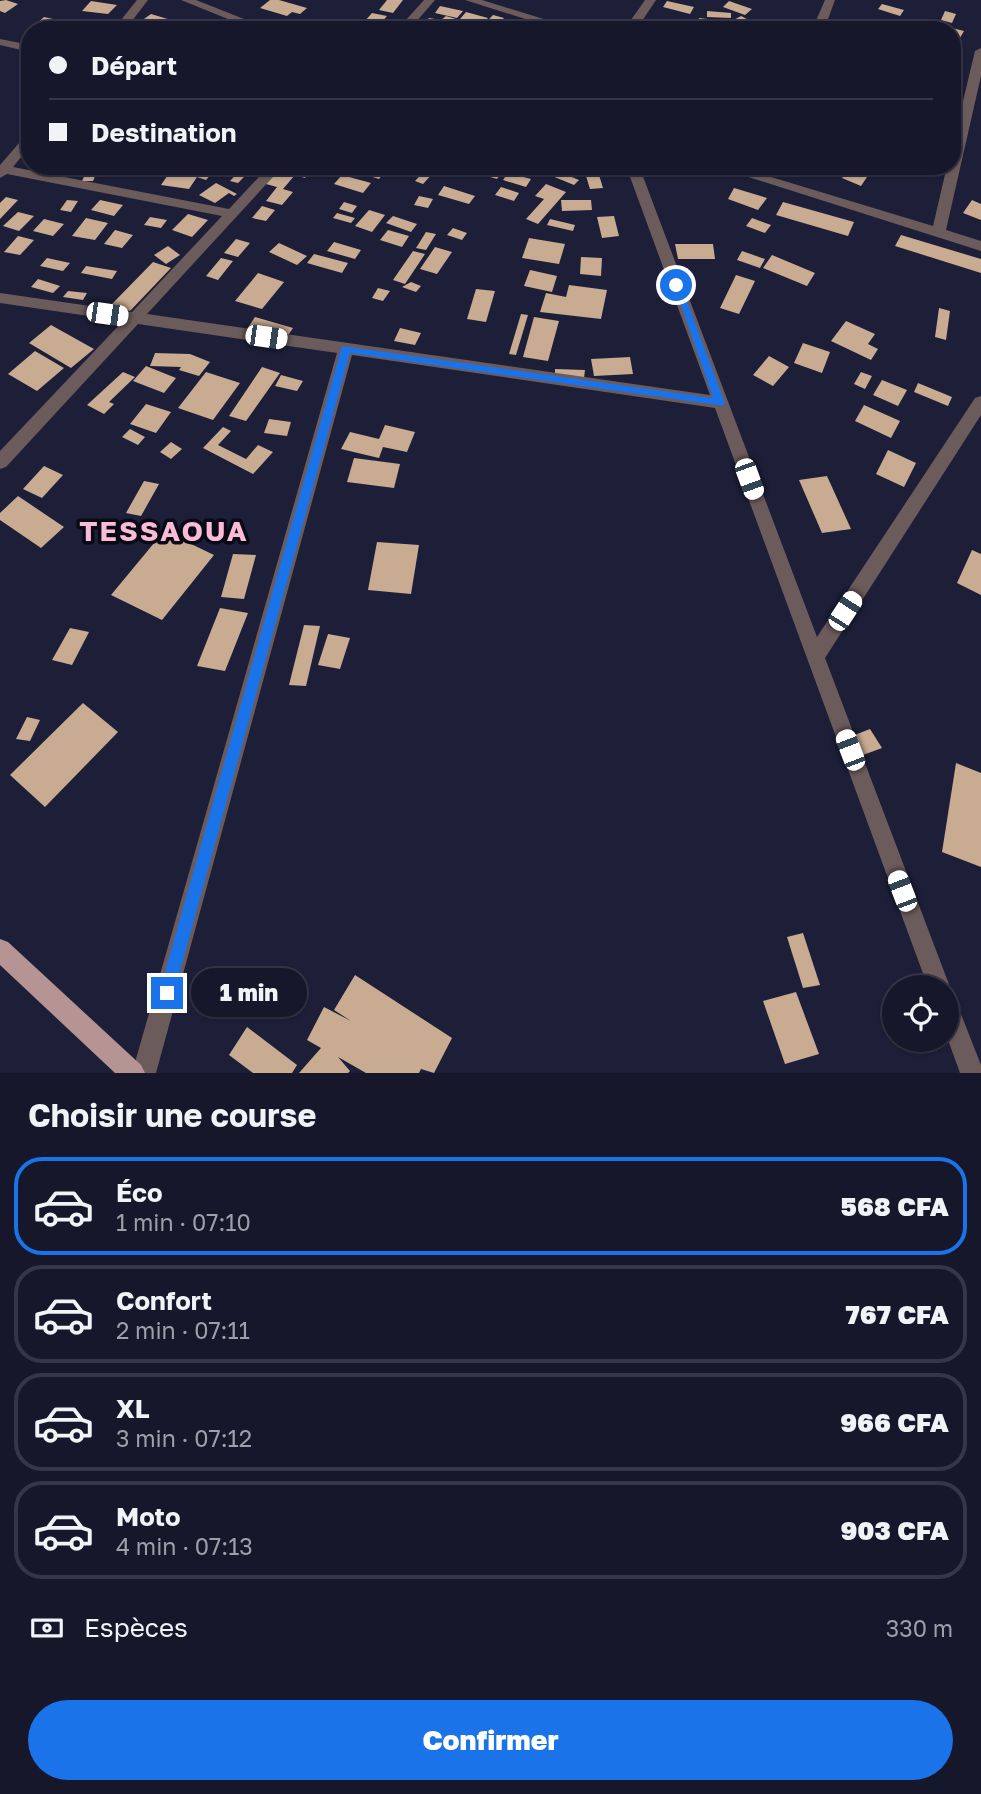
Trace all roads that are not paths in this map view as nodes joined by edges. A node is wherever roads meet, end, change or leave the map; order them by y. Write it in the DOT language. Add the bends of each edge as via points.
graph roads {
  1 [pos="143,0"];
  2 [pos="186,0"];
  3 [pos="430,0"];
  4 [pos="470,0"];
  5 [pos="651,0"];
  6 [pos="830,0"];
  7 [pos="505,5"];
  8 [pos="126,21"];
  9 [pos="242,21"];
  10 [pos="411,21"];
  11 [pos="549,21"];
  12 [pos="636,21"];
  13 [pos="822,21"];
  14 [pos="0,41"];
  15 [pos="21,46"];
  16 [pos="981,51"];
  17 [pos="961,136"];
  18 [pos="21,148"];
  19 [pos="1,171"];
  20 [pos="21,175"];
  21 [pos="23,175"];
  22 [pos="269,175"];
  23 [pos="635,175"];
  24 [pos="770,175"];
  25 [pos="952,175"];
  26 [pos="233,214"];
  27 [pos="938,233"];
  28 [pos="981,246"];
  29 [pos="0,299"];
  30 [pos="134,318"];
  31 [pos="346,349"];
  32 [pos="981,402"];
  33 [pos="720,403"];
  34 [pos="0,462"];
  35 [pos="815,657"];
  36 [pos="0,950"];
  37 [pos="934,975"];
  38 [pos="959,1039"];
  39 [pos="133,1073"];
  40 [pos="144,1073"];
  41 [pos="972,1073"];
  1 -- 8 [label="street"];
  2 -- 9 [label="street"];
  3 -- 10 [label="street"];
  4 -- 7 [label="street"];
  5 -- 12 [label="street"];
  6 -- 13 [label="street"];
  7 -- 11 [label="street"];
  14 -- 15 [label="street"];
  16 -- 17 [label="street"];
  18 -- 19 [label="street"];
  19 -- 20 [label="street"];
  21 -- 26 [label="street"];
  22 -- 26 [label="street"];
  23 -- 33 [label="street"];
  24 -- 27 [label="street"];
  25 -- 27 [label="street"];
  26 -- 30 [label="street"];
  27 -- 28 [label="street"];
  29 -- 30 [label="street"];
  30 -- 31 [label="street"];
  30 -- 34 [label="street"];
  31 -- 33 [label="street"];
  31 -- 40 [label="street"];
  32 -- 35 [label="street"];
  33 -- 35 [label="street"];
  35 -- 37 [label="street"];
  36 -- 39 [label="main road"];
  38 -- 41 [label="street"];
}
